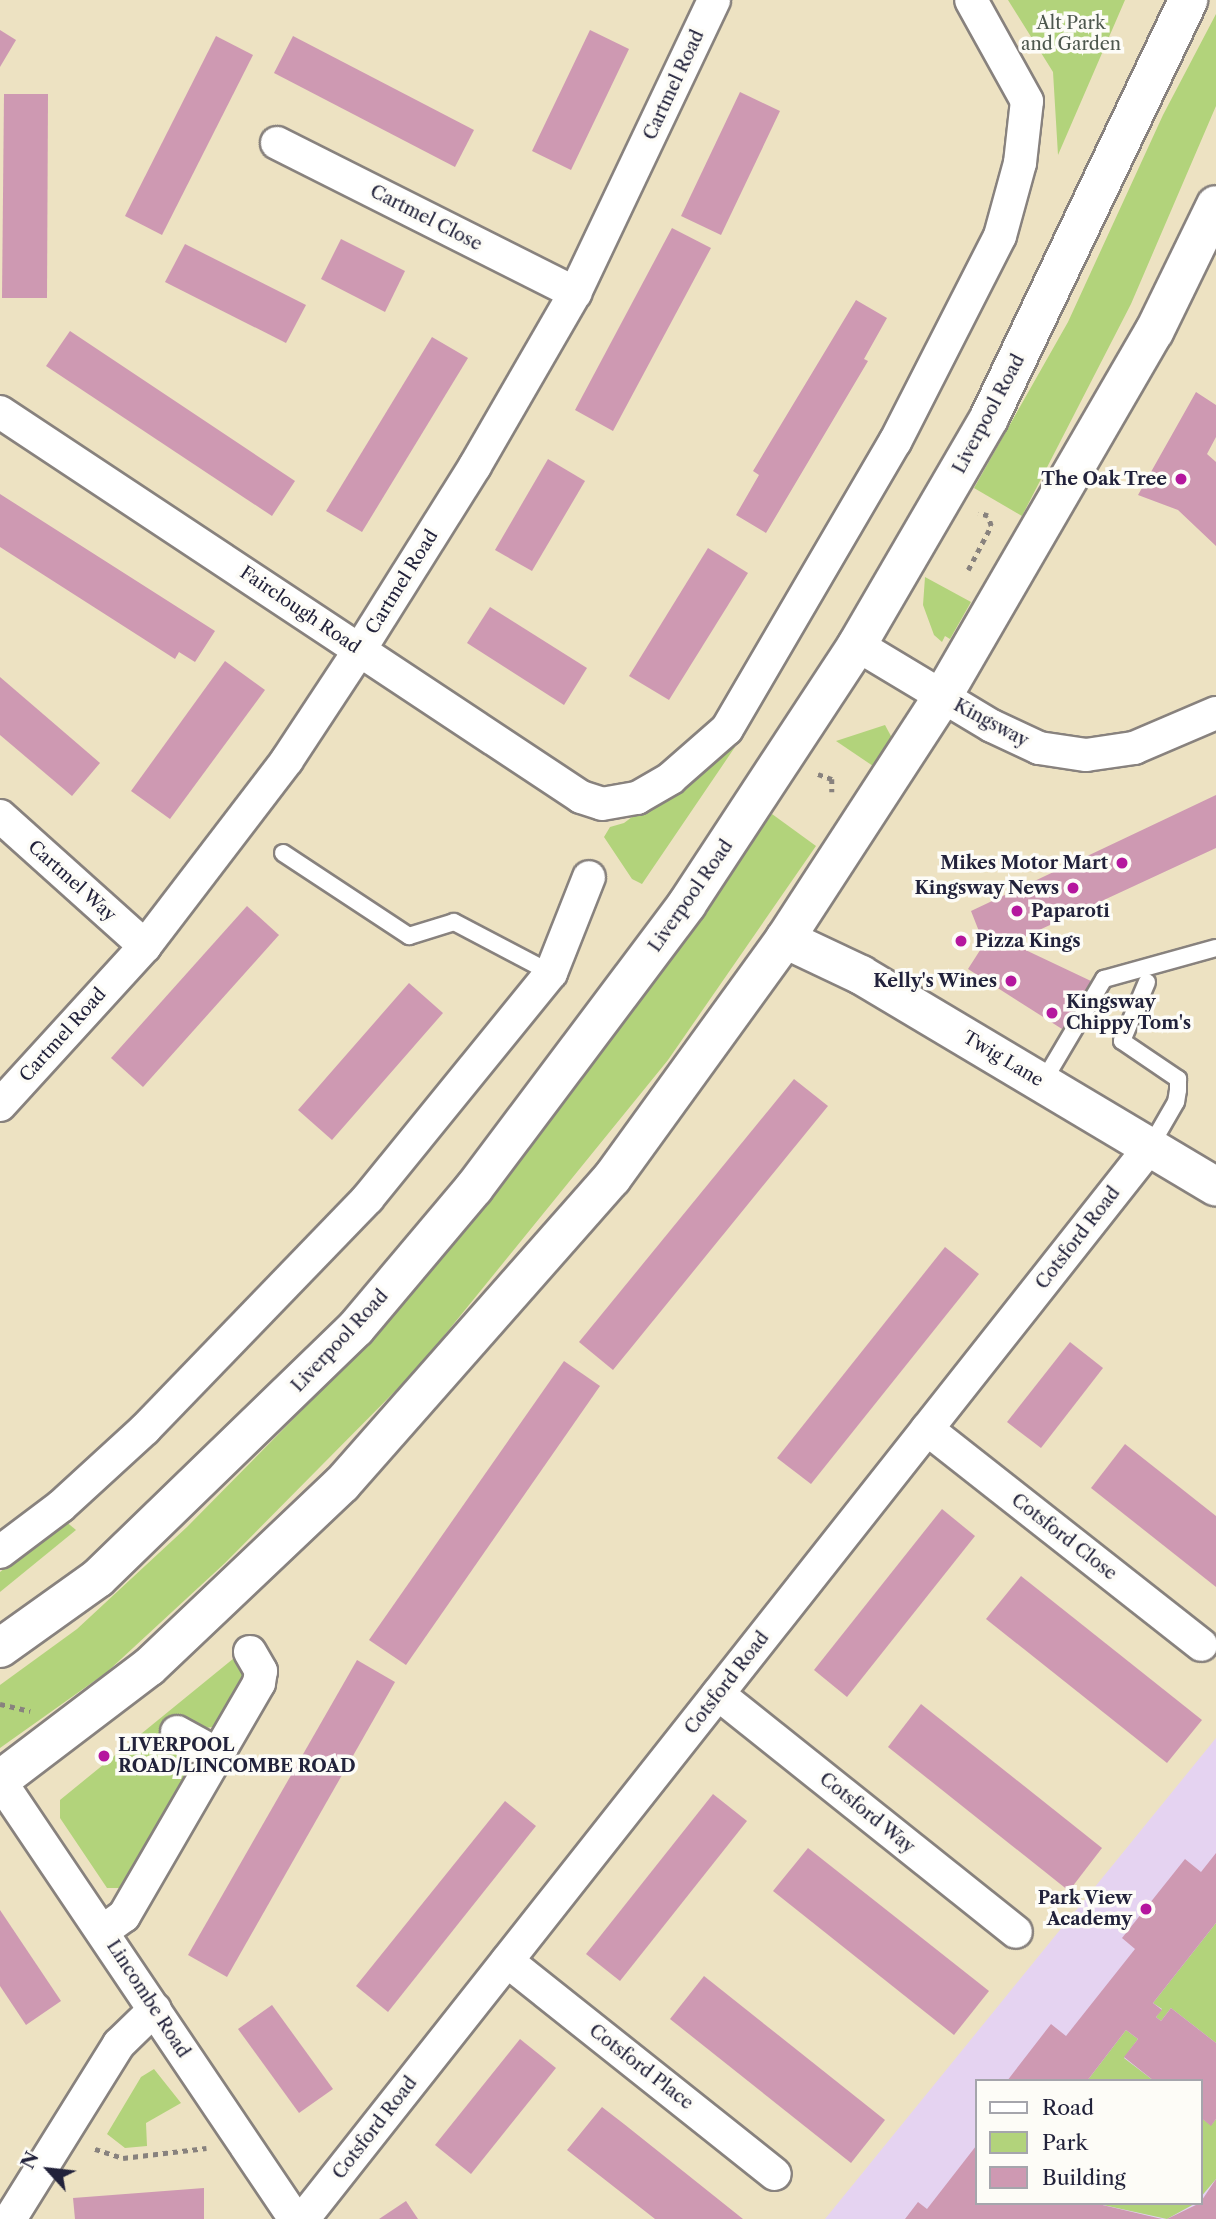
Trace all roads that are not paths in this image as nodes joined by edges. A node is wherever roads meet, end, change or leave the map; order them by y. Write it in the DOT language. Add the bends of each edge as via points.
graph roads {
  1 [pos="714,0"];
  2 [pos="971,0"];
  3 [pos="1188,0"];
  4 [pos="277,143"];
  5 [pos="1216,205"];
  6 [pos="575,293"];
  7 [pos="0,412"];
  8 [pos="857,645"];
  9 [pos="359,651"];
  10 [pos="942,697"];
  11 [pos="1216,713"];
  12 [pos="0,817"];
  13 [pos="283,853"];
  14 [pos="589,877"];
  15 [pos="785,939"];
  16 [pos="145,946"];
  17 [pos="1216,948"];
  18 [pos="551,973"];
  19 [pos="1147,982"];
  20 [pos="1043,1082"];
  21 [pos="0,1104"];
  22 [pos="1150,1147"];
  23 [pos="1216,1187"];
  24 [pos="927,1429"];
  25 [pos="0,1552"];
  26 [pos="1201,1645"];
  27 [pos="0,1648"];
  28 [pos="250,1652"];
  29 [pos="718,1694"];
  30 [pos="177,1732"];
  31 [pos="217,1754"];
  32 [pos="0,1780"];
  33 [pos="103,1931"];
  34 [pos="1016,1931"];
  35 [pos="507,1961"];
  36 [pos="155,2009"];
  37 [pos="775,2174"];
  38 [pos="10,2219"];
  39 [pos="295,2219"];
  40 [pos="303,2219"];
  1 -- 6 [label="street, Cartmel Road"];
  2 -- 9 [label="street, Fairclough Road" via="1027,101 1020,163 1000,236 895,442 727,729 671,778 637,799 602,804 581,797"];
  3 -- 8 [label="main road, Liverpool Road" via="989,418"];
  4 -- 6 [label="street, Cartmel Close"];
  5 -- 10 [label="main road" via="1154,332"];
  6 -- 9 [label="street, Cartmel Road" via="475,466"];
  7 -- 9 [label="street, Fairclough Road"];
  8 -- 10 [label="street, Kingsway"];
  8 -- 27 [label="main road, Liverpool Road" via="678,915 474,1188 356,1328 98,1578"];
  9 -- 16 [label="street, Cartmel Road" via="287,760"];
  10 -- 11 [label="street, Kingsway" via="1016,740 1086,755 1134,748"];
  10 -- 15 [label="main road"];
  12 -- 16 [label="street, Cartmel Way"];
  13 -- 18 [label="lane" via="409,936 454,922"];
  14 -- 18 [label="street"];
  15 -- 20 [label="main road, Twig Lane" via="861,975"];
  15 -- 32 [label="main road" via="612,1178 342,1484 149,1667"];
  16 -- 21 [label="street, Cartmel Road"];
  17 -- 20 [label="lane" via="1104,979"];
  18 -- 25 [label="street" via="437,1119 268,1306 145,1429 61,1506"];
  19 -- 22 [label="lane" via="1122,1041 1178,1079 1176,1102"];
  20 -- 22 [label="main road, Twig Lane"];
  22 -- 23 [label="main road, Twig Lane"];
  22 -- 24 [label="street, Cotsford Road"];
  24 -- 26 [label="street, Cotsford Close"];
  24 -- 29 [label="street, Cotsford Road"];
  28 -- 31 [label="street" via="261,1671 259,1683"];
  29 -- 34 [label="street, Cotsford Way"];
  29 -- 35 [label="street, Cotsford Road"];
  30 -- 31 [label="street"];
  31 -- 33 [label="street" via="124,1916"];
  32 -- 33 [label="street, Lincombe Road"];
  33 -- 36 [label="street, Lincombe Road"];
  35 -- 37 [label="street, Cotsford Place"];
  35 -- 40 [label="street, Cotsford Road"];
  36 -- 38 [label="street" via="119,2044"];
  36 -- 39 [label="street, Lincombe Road"];
}
